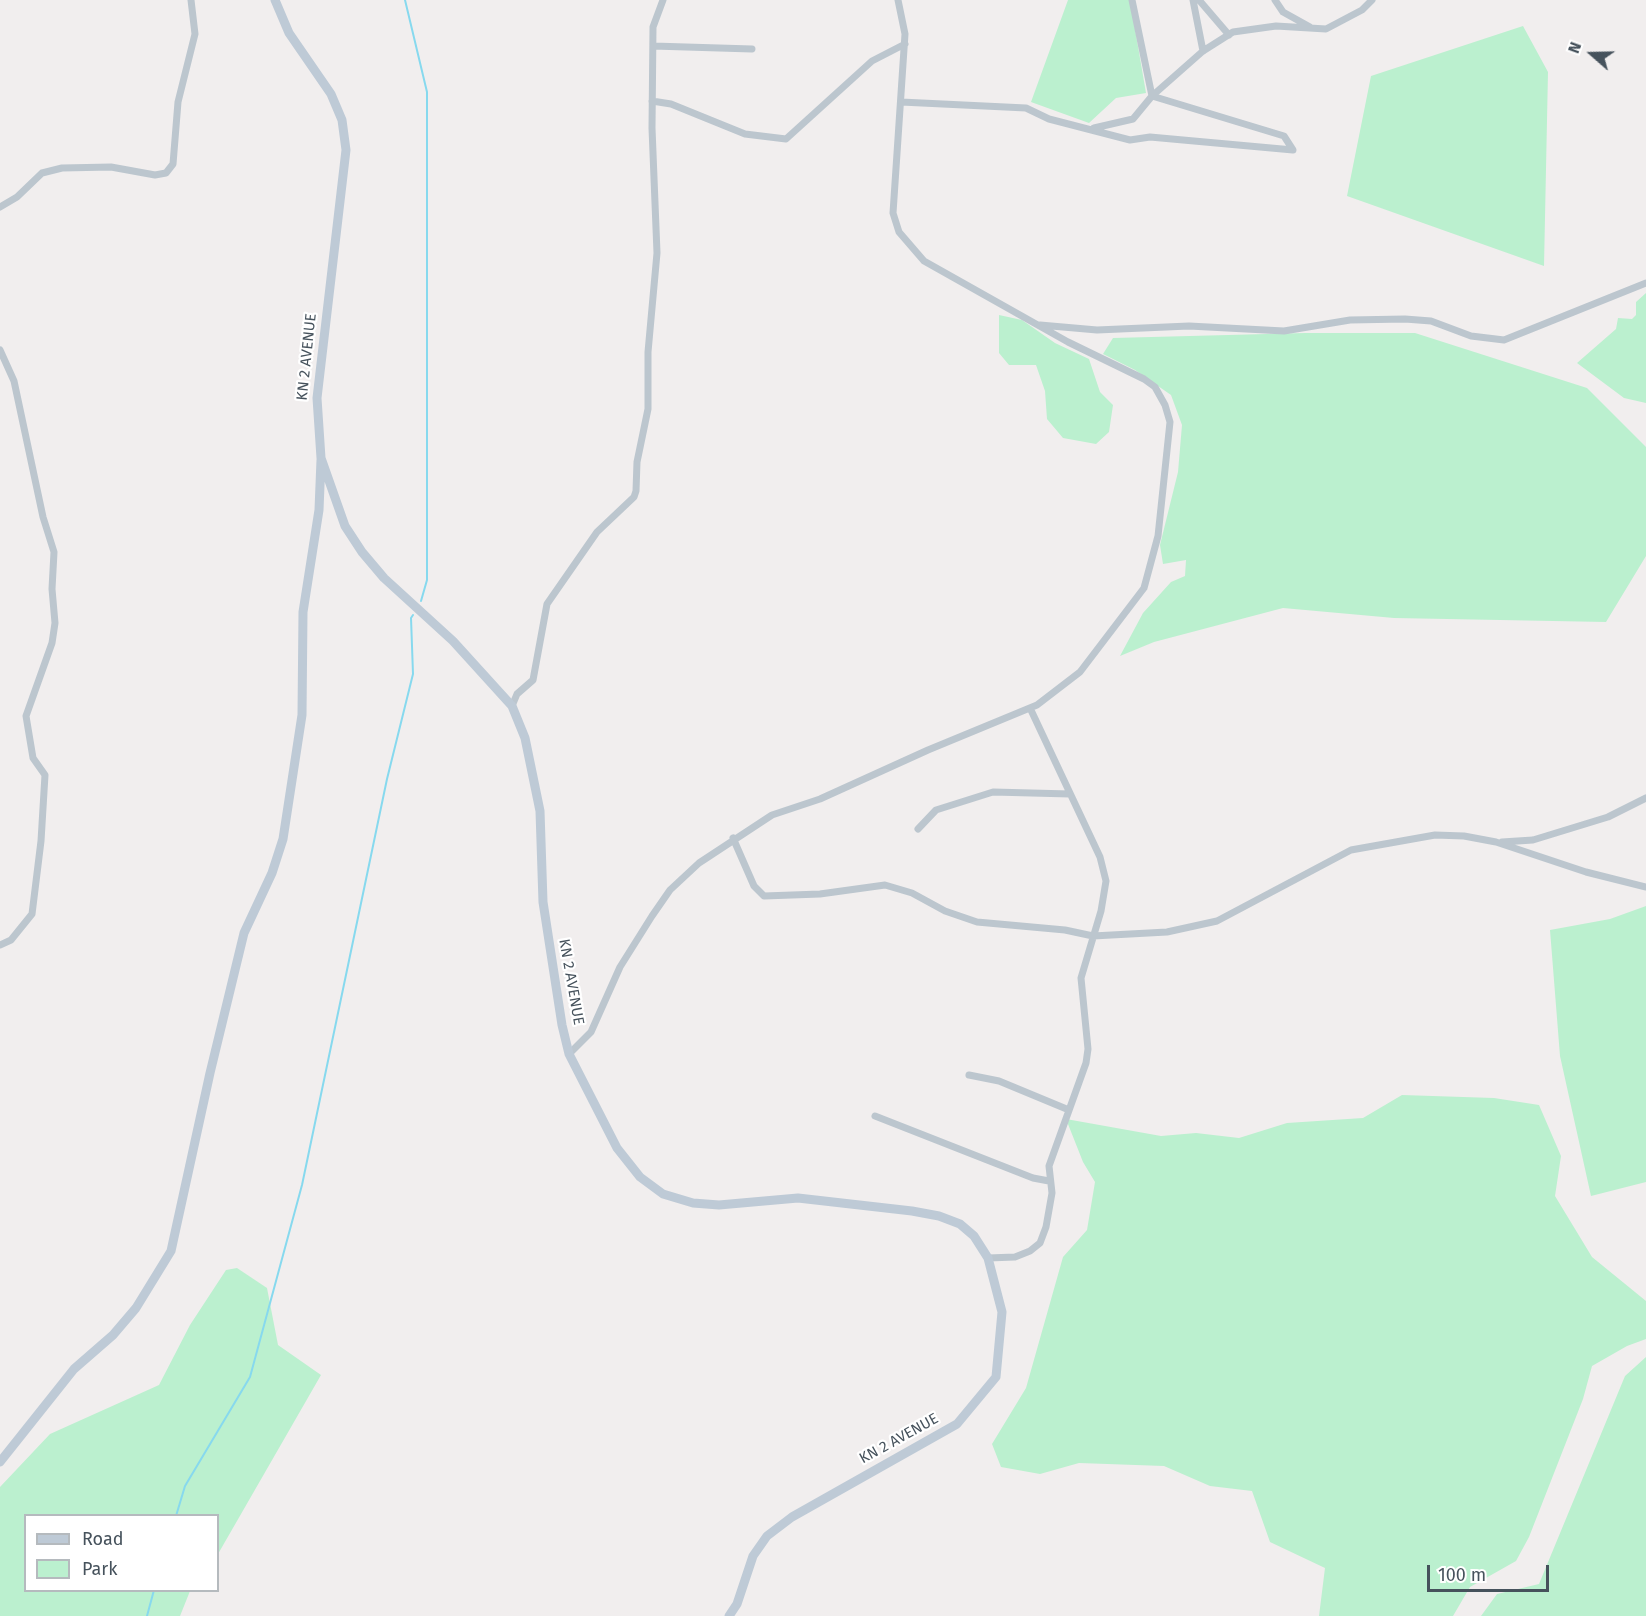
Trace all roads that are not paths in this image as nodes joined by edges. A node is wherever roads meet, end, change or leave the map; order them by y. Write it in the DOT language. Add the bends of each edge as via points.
graph roads {
  1 [pos="191,0"];
  2 [pos="275,0"];
  3 [pos="663,0"];
  4 [pos="898,0"];
  5 [pos="1132,0"];
  6 [pos="1193,0"];
  7 [pos="1198,0"];
  8 [pos="1275,0"];
  9 [pos="1372,0"];
  10 [pos="1312,28"];
  11 [pos="1229,35"];
  12 [pos="905,44"];
  13 [pos="653,46"];
  14 [pos="752,49"];
  15 [pos="1203,51"];
  16 [pos="1152,96"];
  17 [pos="652,101"];
  18 [pos="901,102"];
  19 [pos="1091,129"];
  20 [pos="0,207"];
  21 [pos="1646,283"];
  22 [pos="1037,325"];
  23 [pos="0,350"];
  24 [pos="321,458"];
  25 [pos="512,706"];
  26 [pos="1030,708"];
  27 [pos="1070,794"];
  28 [pos="1646,798"];
  29 [pos="918,829"];
  30 [pos="733,838"];
  31 [pos="1496,842"];
  32 [pos="1646,887"];
  33 [pos="1093,936"];
  34 [pos="0,945"];
  35 [pos="570,1054"];
  36 [pos="969,1075"];
  37 [pos="1069,1110"];
  38 [pos="875,1116"];
  39 [pos="1049,1181"];
  40 [pos="988,1258"];
  41 [pos="0,1462"];
  42 [pos="729,1616"];
  1 -- 20 [label="street" via="195,34 178,102 173,164 166,173 155,175 111,167 62,168 42,173"];
  2 -- 24 [label="main road, KN 2 AVENUE" via="289,33 331,94 342,120 346,150 317,398"];
  3 -- 13 [label="street" via="653,27"];
  4 -- 12 [label="street"];
  5 -- 16 [label="street"];
  6 -- 15 [label="street"];
  7 -- 11 [label="street"];
  8 -- 10 [label="street" via="1283,12"];
  9 -- 10 [label="street" via="1362,10 1326,29"];
  10 -- 11 [label="street" via="1276,26"];
  11 -- 15 [label="street"];
  12 -- 17 [label="street" via="872,61 786,139 745,134 671,104"];
  12 -- 18 [label="street"];
  13 -- 14 [label="street"];
  13 -- 17 [label="street"];
  15 -- 16 [label="street"];
  16 -- 19 [label="street" via="1133,119"];
  16 -- 19 [label="street" via="1284,136 1293,150 1150,136 1130,140"];
  17 -- 25 [label="street" via="657,253 648,352 648,409 637,462 636,491 597,532 547,604 533,680 517,694"];
  18 -- 19 [label="street" via="1026,108 1048,119"];
  18 -- 22 [label="street" via="893,213 899,232 924,261"];
  21 -- 22 [label="street" via="1504,340 1471,336 1431,321 1405,319 1350,320 1284,331 1189,326 1097,330"];
  22 -- 26 [label="street" via="1151,384 1163,400 1170,422 1158,536 1144,588 1080,672"];
  23 -- 34 [label="street" via="15,381 54,552 55,623 52,643 26,716 33,758 45,776 32,914 11,940"];
  24 -- 25 [label="main road, KN 2 AVENUE" via="345,525 362,552 384,579 453,641"];
  24 -- 41 [label="main road" via="319,510 303,612 301,725 283,839 244,933 171,1251 136,1308 113,1335 74,1369"];
  25 -- 35 [label="main road, KN 2 AVENUE" via="525,738 540,811 543,903 556,999"];
  26 -- 27 [label="street"];
  26 -- 30 [label="street" via="820,799 772,815"];
  27 -- 29 [label="street" via="993,792 936,810"];
  27 -- 33 [label="street" via="1105,872 1101,911"];
  28 -- 31 [label="street" via="1608,817 1533,840"];
  30 -- 33 [label="street" via="754,886 764,896 820,894 885,885 977,922"];
  30 -- 35 [label="street" via="670,890 620,967 591,1032"];
  31 -- 32 [label="street"];
  31 -- 33 [label="street" via="1435,835 1380,843 1351,850 1217,921 1167,932"];
  33 -- 37 [label="street" via="1081,978 1088,1049"];
  35 -- 40 [label="main road, KN 2 AVENUE" via="617,1148 640,1177 663,1194 693,1203 719,1205 798,1198 939,1216 960,1224 975,1236"];
  36 -- 37 [label="street" via="999,1081"];
  37 -- 39 [label="street" via="1049,1166"];
  38 -- 39 [label="street"];
  39 -- 40 [label="street" via="1050,1212 1040,1243 1015,1257"];
  40 -- 42 [label="main road, KN 2 AVENUE" via="1002,1312 996,1377 957,1424 802,1511 767,1536 753,1556"];
}
